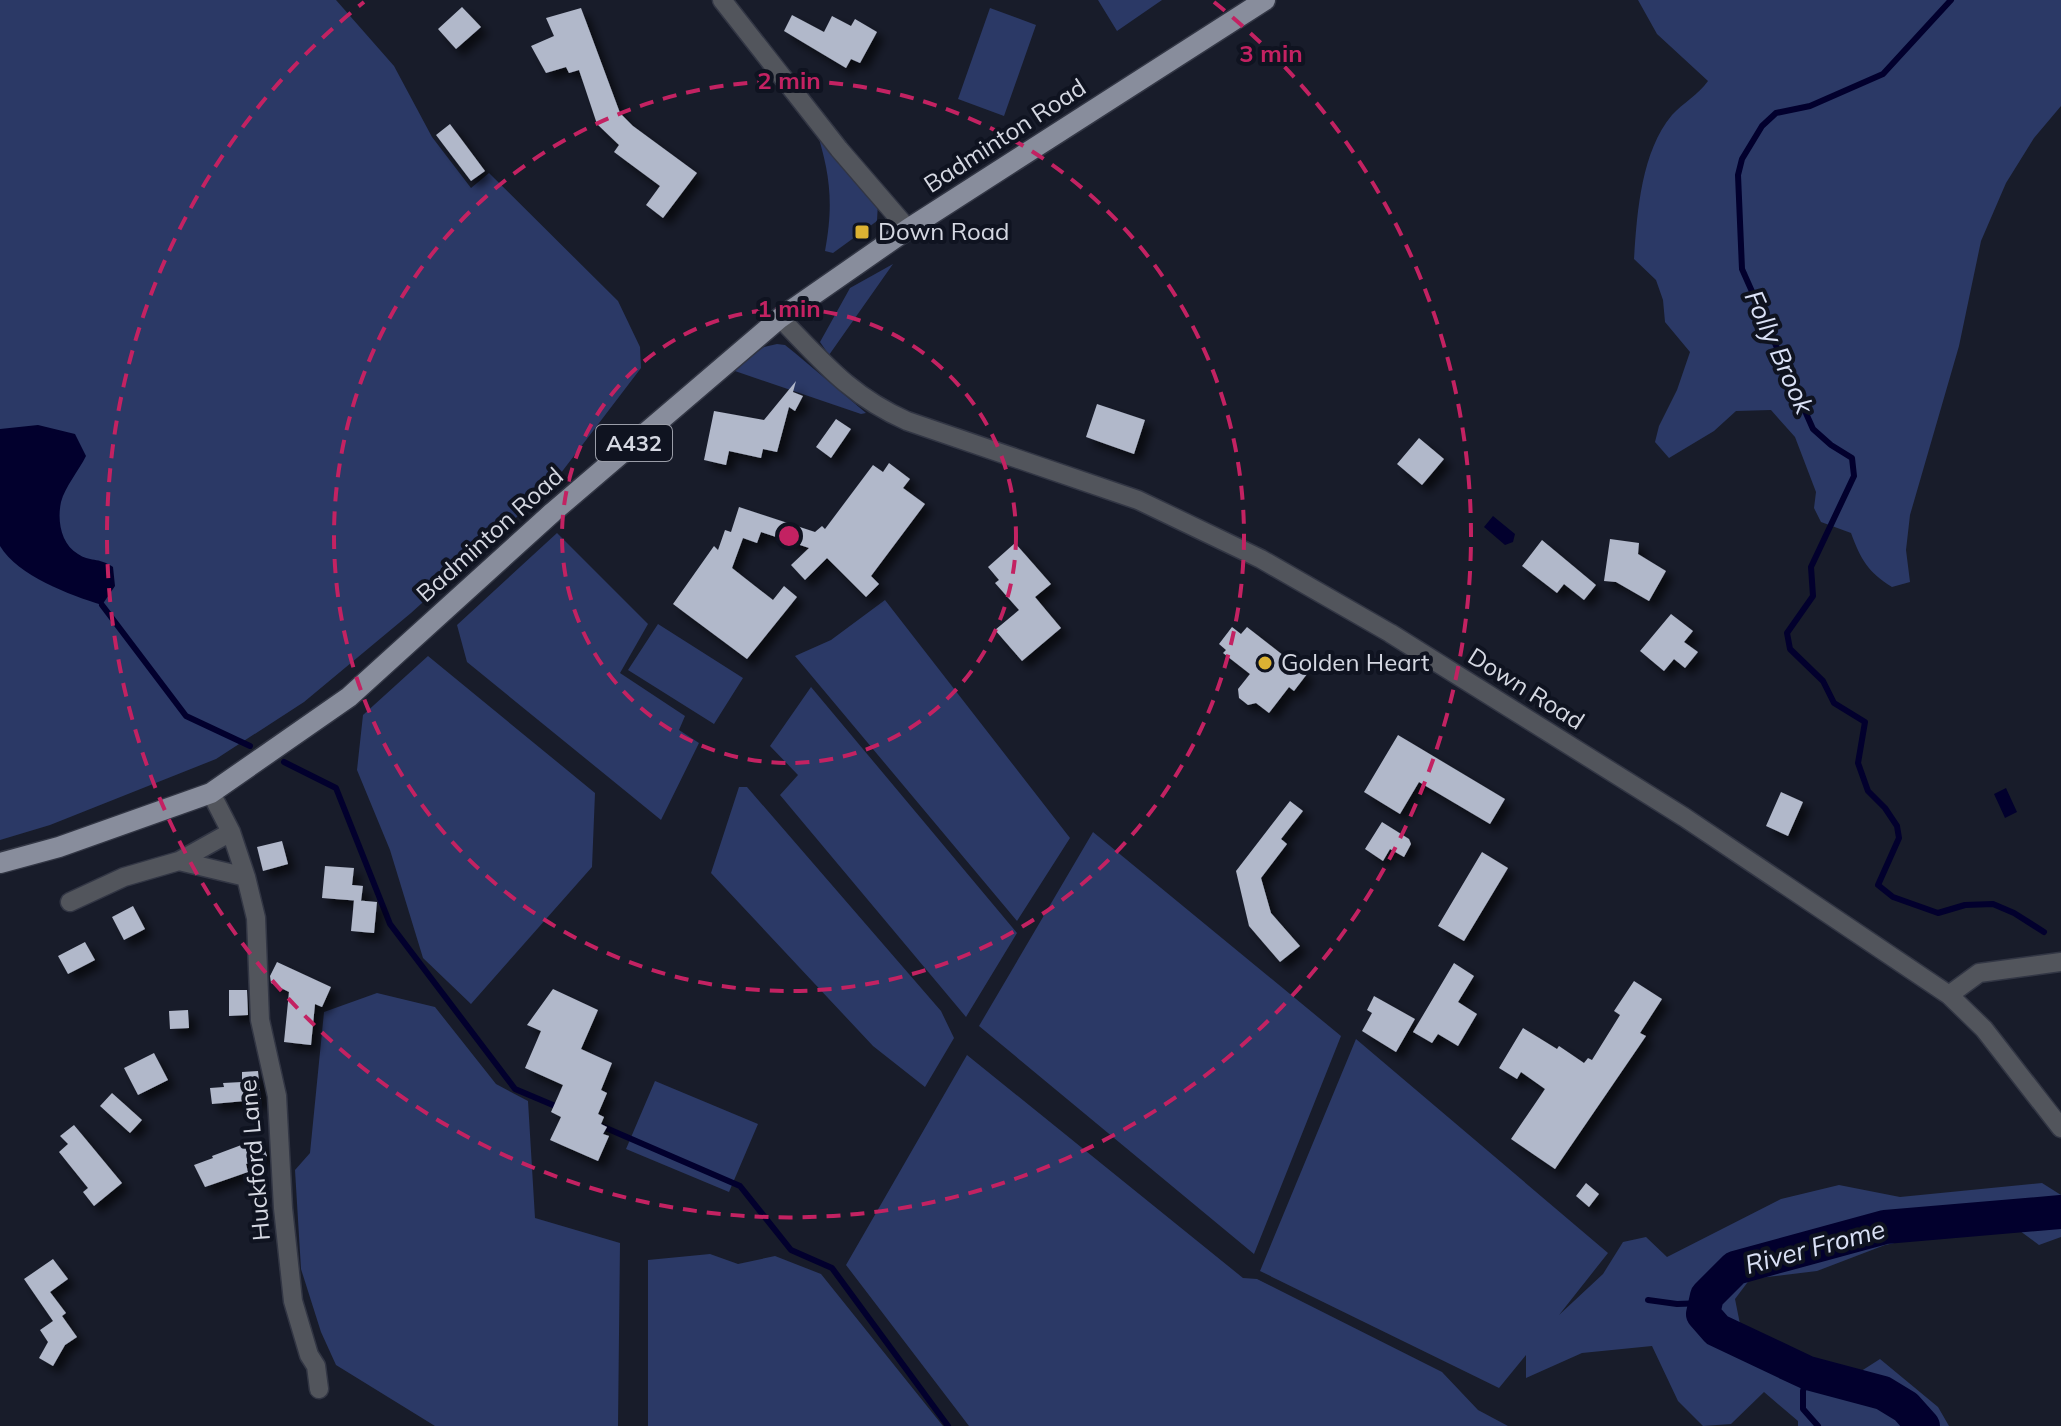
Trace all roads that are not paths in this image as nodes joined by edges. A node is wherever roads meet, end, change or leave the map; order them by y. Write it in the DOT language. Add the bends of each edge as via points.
graph roads {
  1 [pos="722,0"];
  2 [pos="1265,0"];
  3 [pos="908,229"];
  4 [pos="780,318"];
  5 [pos="211,793"];
  6 [pos="231,832"];
  7 [pos="179,861"];
  8 [pos="0,863"];
  9 [pos="246,877"];
  10 [pos="70,902"];
  11 [pos="2055,962"];
  12 [pos="1949,995"];
  13 [pos="2061,1128"];
  14 [pos="319,1389"];
  1 -- 3 [label="street"];
  2 -- 3 [label="main road, Badminton Road / A432"];
  3 -- 4 [label="main road, Badminton Road / A432"];
  4 -- 5 [label="main road, Badminton Road / A432" via="553,512 349,697"];
  4 -- 12 [label="street, Down Road" via="847,386 883,411 1138,500 1261,559 1377,626 1684,817"];
  5 -- 6 [label="street, Huckford Lane"];
  5 -- 8 [label="main road, Badminton Road / A432"];
  6 -- 7 [label="street"];
  6 -- 9 [label="street, Huckford Lane"];
  7 -- 9 [label="street"];
  7 -- 10 [label="street" via="124,877"];
  9 -- 14 [label="street, Huckford Lane" via="256,918 260,1020 277,1096 293,1301"];
  11 -- 12 [label="street" via="1979,973"];
  12 -- 13 [label="street, Down Road" via="1984,1029"];
}
